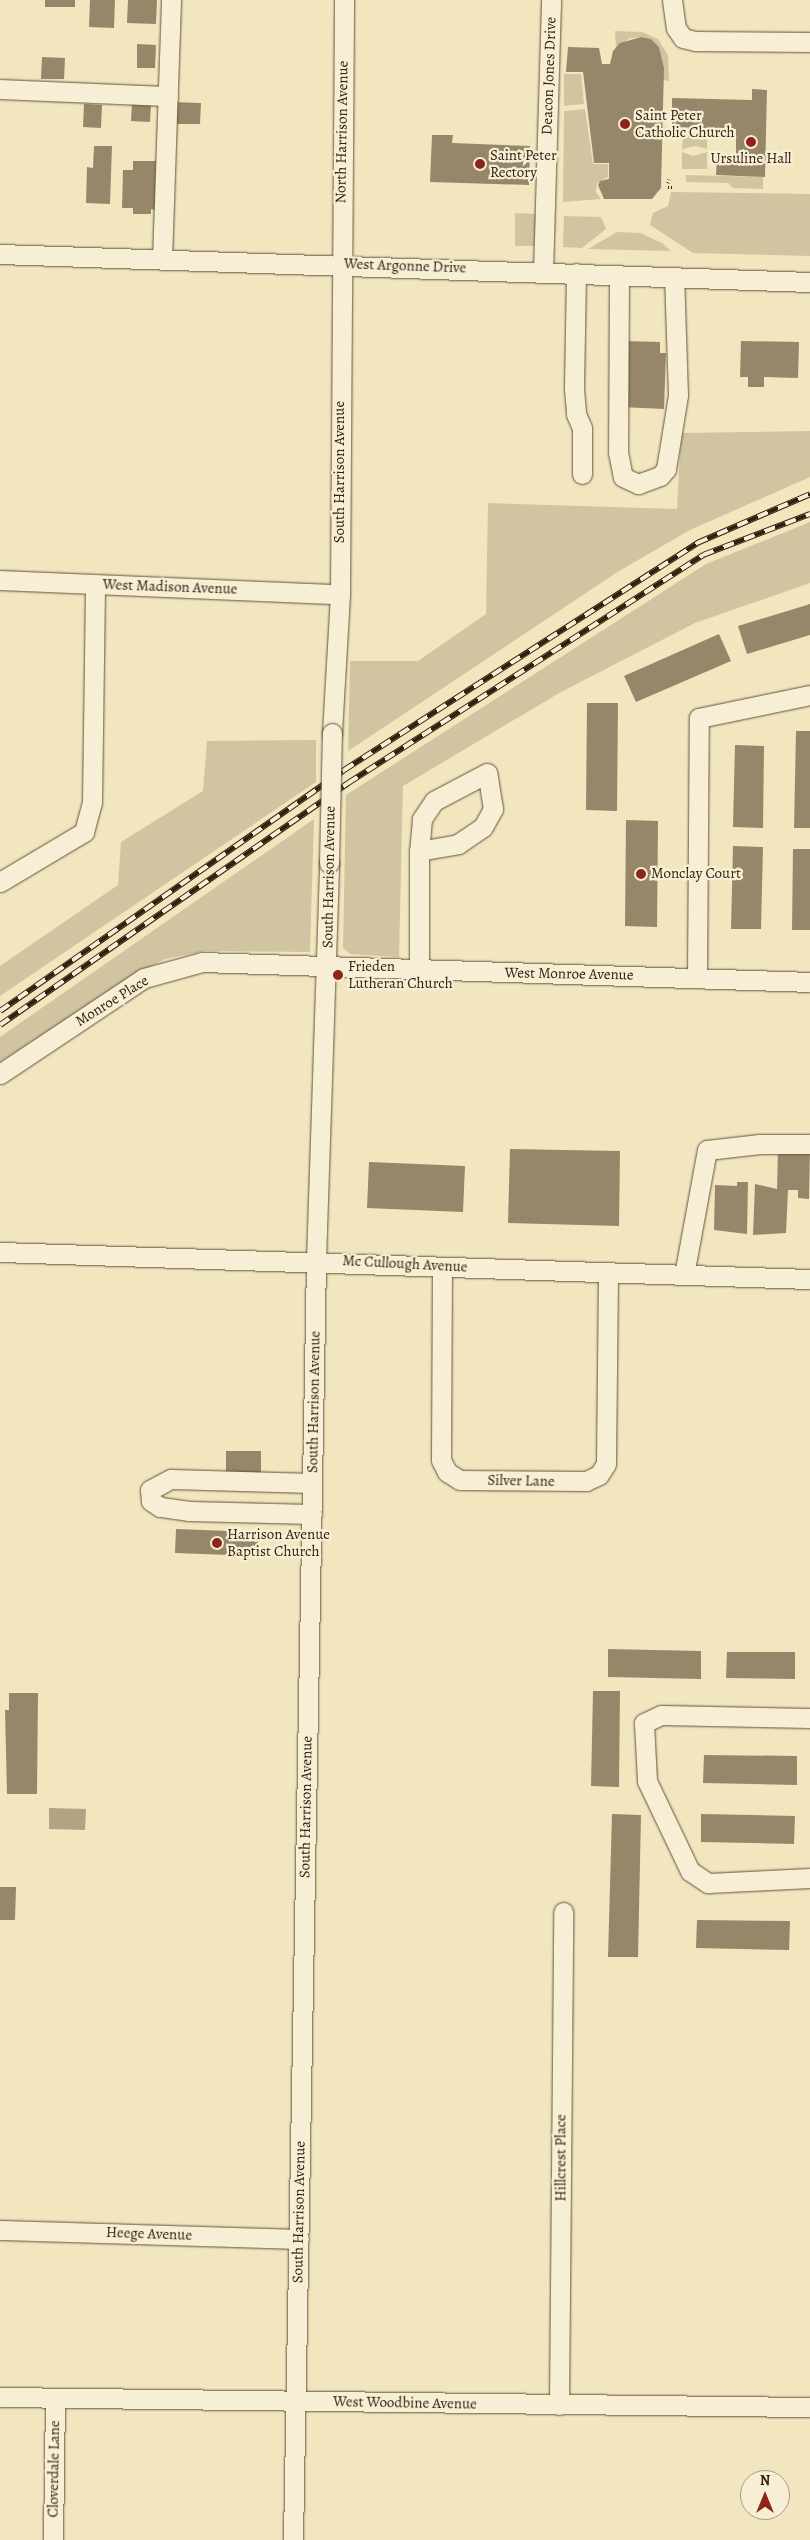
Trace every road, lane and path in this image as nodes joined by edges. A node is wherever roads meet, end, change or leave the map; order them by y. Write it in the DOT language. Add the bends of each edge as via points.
graph roads {
  1 [pos="171,0"];
  2 [pos="344,0"];
  3 [pos="551,0"];
  4 [pos="672,0"];
  5 [pos="810,42"];
  6 [pos="0,89"];
  7 [pos="168,96"];
  8 [pos="668,183"];
  9 [pos="674,187"];
  10 [pos="0,254"];
  11 [pos="162,259"];
  12 [pos="340,264"];
  13 [pos="543,272"];
  14 [pos="576,273"];
  15 [pos="620,275"];
  16 [pos="674,277"];
  17 [pos="810,282"];
  18 [pos="582,474"];
  19 [pos="0,580"];
  20 [pos="95,584"];
  21 [pos="340,594"];
  22 [pos="810,695"];
  23 [pos="419,851"];
  24 [pos="0,882"];
  25 [pos="327,968"];
  26 [pos="419,970"];
  27 [pos="697,977"];
  28 [pos="810,982"];
  29 [pos="0,1074"];
  30 [pos="810,1144"];
  31 [pos="0,1252"];
  32 [pos="316,1260"];
  33 [pos="442,1267"];
  34 [pos="608,1272"];
  35 [pos="684,1275"];
  36 [pos="810,1280"];
  37 [pos="312,1483"];
  38 [pos="312,1514"];
  39 [pos="810,1718"];
  40 [pos="810,1878"];
  41 [pos="564,1912"];
  42 [pos="0,2230"];
  43 [pos="299,2239"];
  44 [pos="0,2397"];
  45 [pos="55,2398"];
  46 [pos="296,2402"];
  47 [pos="559,2405"];
  48 [pos="810,2407"];
  49 [pos="53,2540"];
  50 [pos="293,2540"];
  1 -- 7 [label="street"];
  2 -- 12 [label="street, North Harrison Avenue"];
  3 -- 13 [label="street, Deacon Jones Drive"];
  4 -- 5 [label="street" via="676,28 683,38 695,41"];
  6 -- 7 [label="street"];
  7 -- 11 [label="street"];
  8 -- 9 [label="path"];
  10 -- 11 [label="street, West Argonne Drive"];
  11 -- 12 [label="street, West Argonne Drive"];
  12 -- 13 [label="street, West Argonne Drive"];
  12 -- 21 [label="street, South Harrison Avenue"];
  13 -- 14 [label="street, West Argonne Drive"];
  14 -- 15 [label="street, West Argonne Drive"];
  14 -- 18 [label="street" via="574,389 576,414 582,428"];
  15 -- 16 [label="street, West Argonne Drive"];
  15 -- 16 [label="street" via="618,452 623,478 638,484 660,476 667,463 678,394"];
  16 -- 17 [label="street, West Argonne Drive"];
  19 -- 20 [label="street, West Madison Avenue"];
  20 -- 21 [label="street, West Madison Avenue"];
  20 -- 24 [label="street" via="92,803 84,832"];
  21 -- 25 [label="street, South Harrison Avenue, bridge" via="332,733"];
  22 -- 27 [label="street" via="699,718"];
  23 -- 23 [label="street" via="422,820 434,802 487,773 493,809 483,827 458,844"];
  23 -- 26 [label="street"];
  25 -- 26 [label="street, West Monroe Avenue"];
  25 -- 29 [label="street, Monroe Place" via="202,962 144,978"];
  25 -- 32 [label="street, South Harrison Avenue"];
  26 -- 27 [label="street, West Monroe Avenue"];
  27 -- 28 [label="street, West Monroe Avenue"];
  30 -- 35 [label="street" via="760,1144 707,1150"];
  31 -- 32 [label="street, Mc Cullough Avenue"];
  32 -- 33 [label="street, Mc Cullough Avenue"];
  32 -- 37 [label="street, South Harrison Avenue"];
  33 -- 34 [label="street, Mc Cullough Avenue"];
  33 -- 34 [label="street, Silver Lane" via="441,1460 447,1472 460,1480 586,1482 599,1475 606,1464"];
  34 -- 35 [label="street, Mc Cullough Avenue"];
  35 -- 36 [label="street, Mc Cullough Avenue"];
  37 -- 38 [label="street, South Harrison Avenue"];
  37 -- 38 [label="street" via="171,1479 150,1490 151,1501 160,1507 189,1511"];
  38 -- 43 [label="street, South Harrison Avenue"];
  39 -- 40 [label="street" via="661,1715 644,1723 647,1781 690,1871 708,1883"];
  41 -- 47 [label="street, Hillcrest Place"];
  42 -- 43 [label="street, Heege Avenue"];
  43 -- 46 [label="street, South Harrison Avenue"];
  44 -- 45 [label="street, West Woodbine Avenue"];
  45 -- 46 [label="street, West Woodbine Avenue"];
  45 -- 49 [label="street, Cloverdale Lane"];
  46 -- 47 [label="street, West Woodbine Avenue"];
  46 -- 50 [label="street, South Harrison Avenue"];
  47 -- 48 [label="street, West Woodbine Avenue"];
}
